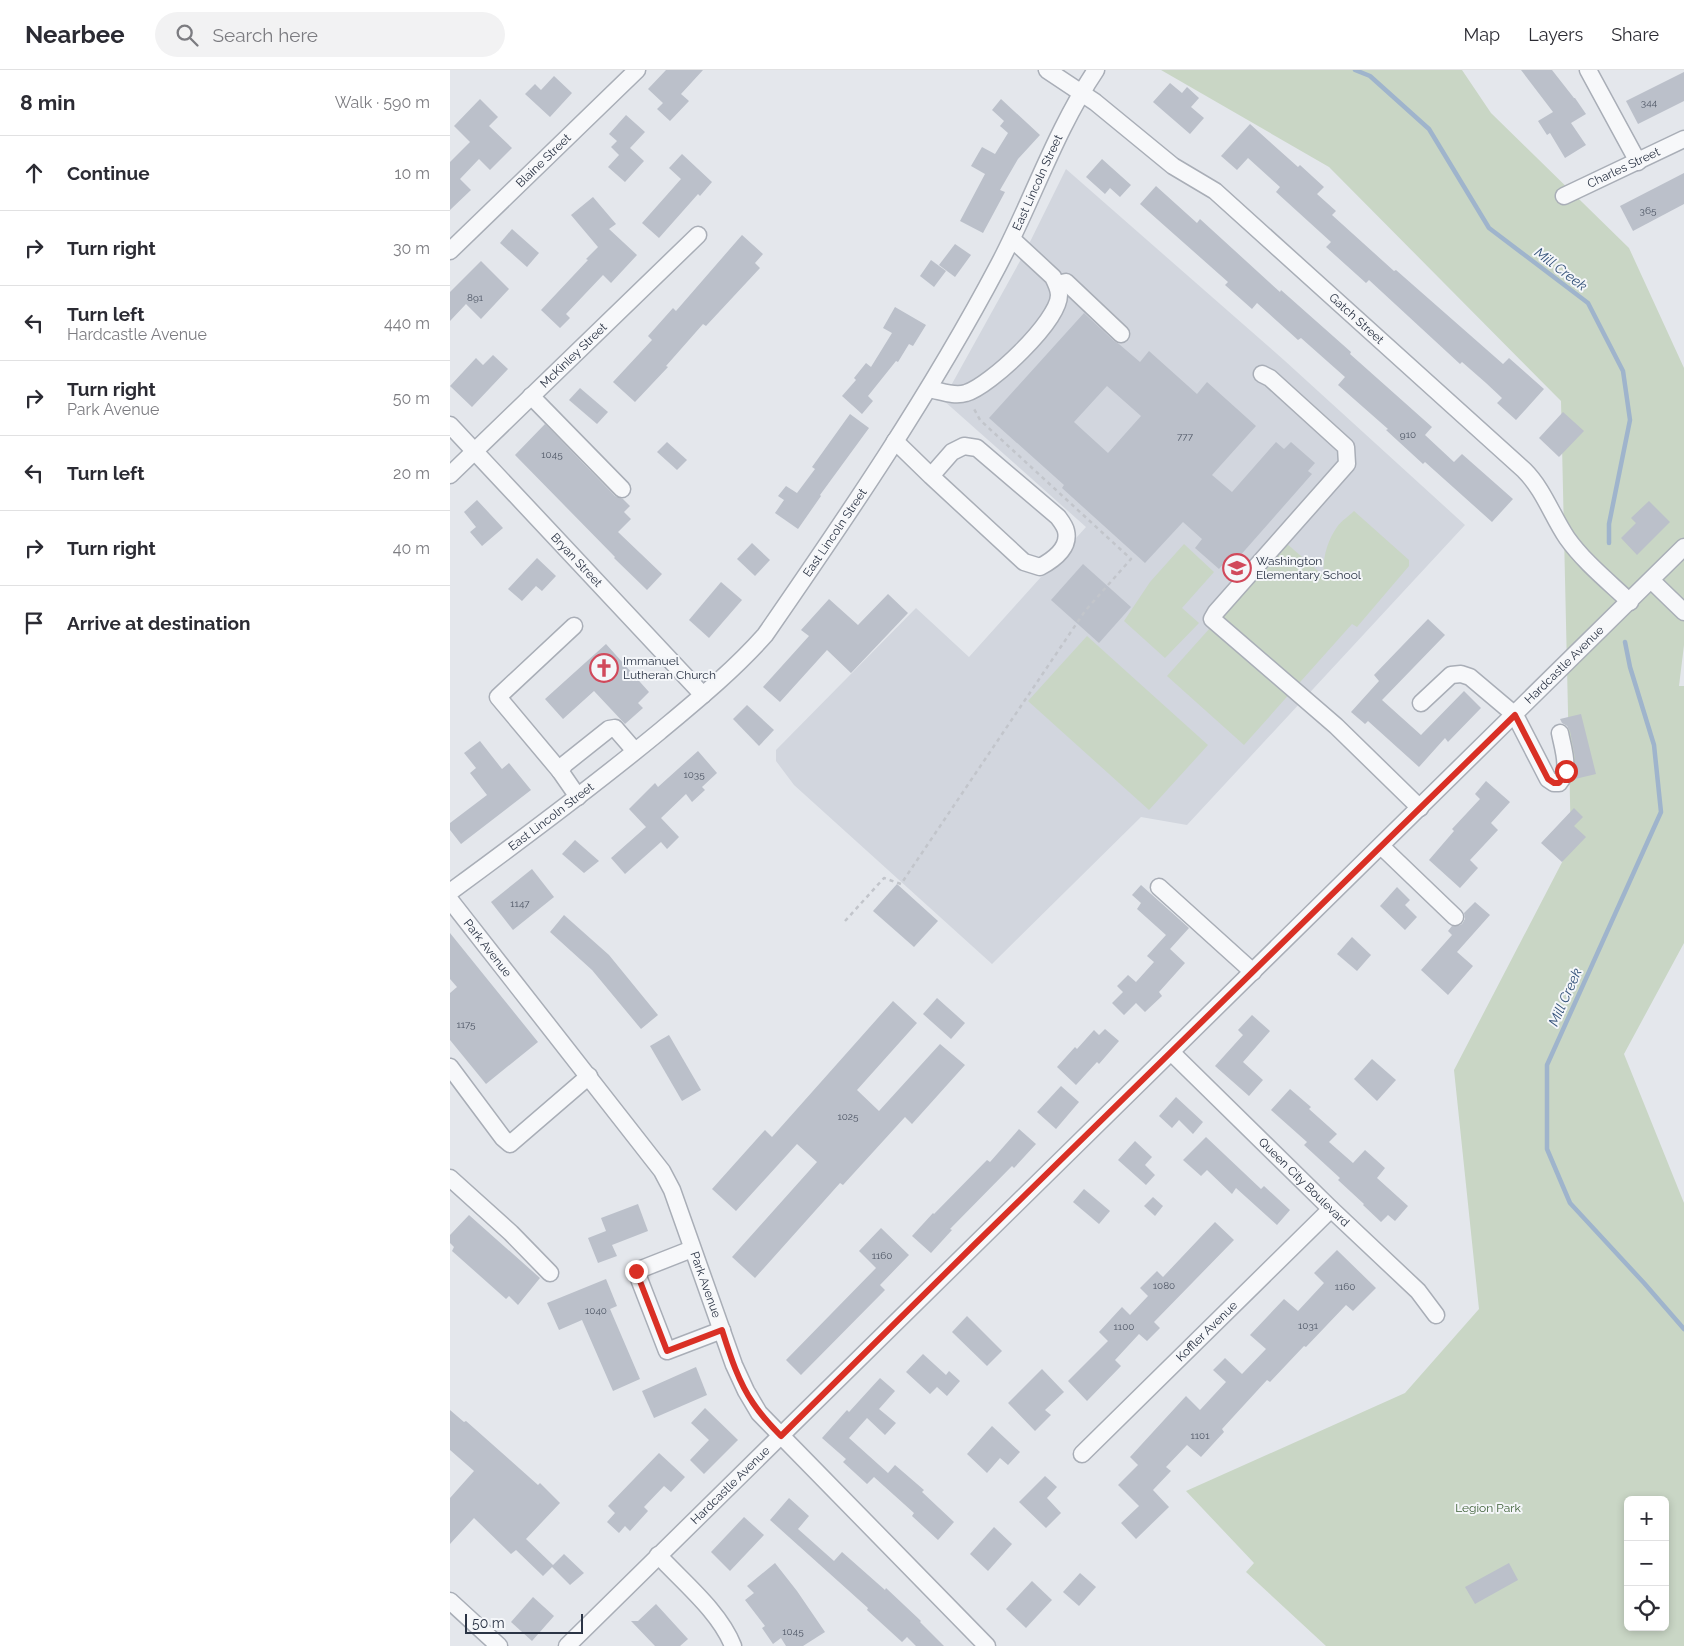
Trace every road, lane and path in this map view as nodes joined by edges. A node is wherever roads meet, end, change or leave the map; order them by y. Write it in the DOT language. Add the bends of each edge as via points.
graph roads {
  1 [pos="637,70"];
  2 [pos="1047,70"];
  3 [pos="1096,70"];
  4 [pos="1588,70"];
  5 [pos="1082,93"];
  6 [pos="1684,139"];
  7 [pos="1638,162"];
  8 [pos="1564,196"];
  9 [pos="698,235"];
  10 [pos="1012,239"];
  11 [pos="450,252"];
  12 [pos="1057,284"];
  13 [pos="1121,334"];
  14 [pos="1262,374"];
  15 [pos="929,389"];
  16 [pos="966,393"];
  17 [pos="531,396"];
  18 [pos="450,425"];
  19 [pos="895,441"];
  20 [pos="475,450"];
  21 [pos="450,474"];
  22 [pos="931,476"];
  23 [pos="622,489"];
  24 [pos="1684,548"];
  25 [pos="1651,580"];
  26 [pos="1630,602"];
  27 [pos="1684,612"];
  28 [pos="574,626"];
  29 [pos="703,695"];
  30 [pos="1421,703"];
  31 [pos="1515,715"];
  32 [pos="1560,733"];
  33 [pos="636,751"];
  34 [pos="560,771"];
  35 [pos="578,797"];
  36 [pos="1420,808"];
  37 [pos="1380,846"];
  38 [pos="1159,887"];
  39 [pos="450,892"];
  40 [pos="450,900"];
  41 [pos="1455,918"];
  42 [pos="846,921"];
  43 [pos="1253,972"];
  44 [pos="1171,1052"];
  45 [pos="450,1067"];
  46 [pos="589,1076"];
  47 [pos="450,1178"];
  48 [pos="1331,1209"];
  49 [pos="692,1249"];
  50 [pos="550,1273"];
  51 [pos="1436,1315"];
  52 [pos="722,1330"];
  53 [pos="781,1436"];
  54 [pos="1082,1454"];
  55 [pos="658,1556"];
  56 [pos="450,1601"];
  57 [pos="499,1646"];
  58 [pos="567,1646"];
  59 [pos="733,1646"];
  60 [pos="988,1646"];
  1 -- 11 [label="street, Blaine Street"];
  2 -- 5 [label="street, Gatch Street"];
  3 -- 5 [label="street, East Lincoln Street"];
  4 -- 7 [label="street"];
  5 -- 10 [label="street, East Lincoln Street" via="1071,110"];
  5 -- 26 [label="street, Gatch Street" via="1172,166 1216,191 1524,470 1540,489 1577,551"];
  6 -- 7 [label="street, Charles Street"];
  7 -- 8 [label="street, Charles Street"];
  9 -- 17 [label="street, McKinley Street"];
  10 -- 12 [label="street"];
  10 -- 15 [label="street, East Lincoln Street"];
  12 -- 13 [label="street" via="1066,282"];
  12 -- 16 [label="street" via="1059,295 1049,320 1010,364 983,385"];
  14 -- 36 [label="street" via="1346,447 1347,464 1212,619 1336,726"];
  15 -- 16 [label="street" via="956,395"];
  15 -- 19 [label="street, East Lincoln Street"];
  16 -- 42 [label="path" via="980,420 1131,559 1085,611 901,884 884,878"];
  17 -- 20 [label="street, McKinley Street"];
  17 -- 23 [label="street"];
  18 -- 20 [label="street, Bryan Street"];
  19 -- 22 [label="street"];
  19 -- 29 [label="street, East Lincoln Street" via="765,635"];
  20 -- 21 [label="street, McKinley Street"];
  20 -- 29 [label="street, Bryan Street"];
  22 -- 22 [label="street" via="1024,562 1040,567 1053,560 1066,543 1066,530 1058,517 977,448 964,446 952,452"];
  24 -- 25 [label="street, Hardcastle Avenue"];
  25 -- 26 [label="street, Hardcastle Avenue"];
  25 -- 27 [label="street"];
  26 -- 31 [label="street, Hardcastle Avenue"];
  28 -- 34 [label="street" via="498,697"];
  29 -- 33 [label="street, East Lincoln Street"];
  30 -- 31 [label="street" via="1451,675 1461,674 1470,677"];
  31 -- 32 [label="street" via="1548,779 1554,783 1559,783 1566,771"];
  31 -- 36 [label="street, Hardcastle Avenue"];
  33 -- 34 [label="street" via="615,728 609,729"];
  33 -- 35 [label="street, East Lincoln Street"];
  34 -- 35 [label="street"];
  35 -- 39 [label="street, East Lincoln Street"];
  36 -- 37 [label="street, Hardcastle Avenue"];
  37 -- 41 [label="street"];
  37 -- 43 [label="street, Hardcastle Avenue"];
  38 -- 43 [label="street"];
  40 -- 46 [label="street, Park Avenue"];
  43 -- 44 [label="street, Hardcastle Avenue"];
  44 -- 48 [label="street, Queen City Boulevard"];
  44 -- 53 [label="street, Hardcastle Avenue"];
  45 -- 46 [label="street" via="510,1144"];
  46 -- 49 [label="street, Park Avenue" via="662,1171 672,1190"];
  47 -- 50 [label="street"];
  48 -- 51 [label="street, Queen City Boulevard" via="1418,1291"];
  48 -- 54 [label="street, Koffler Avenue"];
  49 -- 52 [label="street, Park Avenue"];
  49 -- 52 [label="street" via="636,1271 667,1351"];
  52 -- 53 [label="street, Park Avenue" via="746,1391 759,1412"];
  53 -- 55 [label="street, Hardcastle Avenue"];
  53 -- 60 [label="street, Park Avenue"];
  55 -- 58 [label="street, Hardcastle Avenue"];
  55 -- 59 [label="street" via="714,1614"];
  56 -- 57 [label="street"];
}
